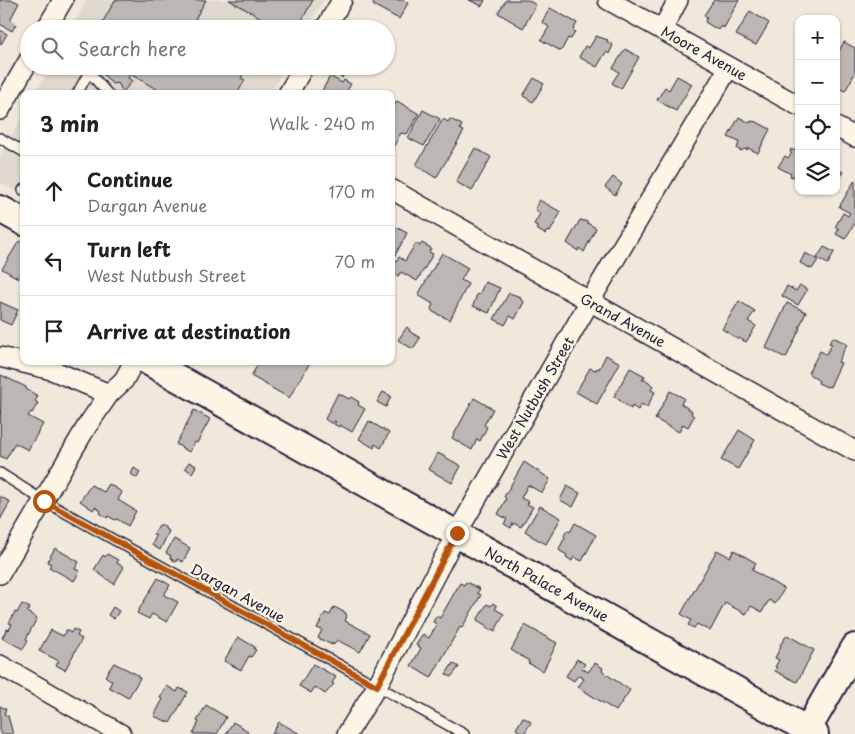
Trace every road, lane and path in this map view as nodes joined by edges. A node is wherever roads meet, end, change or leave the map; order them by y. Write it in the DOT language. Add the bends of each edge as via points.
graph roads {
  1 [pos="62,0"];
  2 [pos="342,0"];
  3 [pos="608,0"];
  4 [pos="678,0"];
  5 [pos="51,20"];
  6 [pos="330,20"];
  7 [pos="662,30"];
  8 [pos="729,67"];
  9 [pos="20,75"];
  10 [pos="87,75"];
  11 [pos="92,75"];
  12 [pos="299,75"];
  13 [pos="79,90"];
  14 [pos="105,90"];
  15 [pos="290,90"];
  16 [pos="797,105"];
  17 [pos="0,110"];
  18 [pos="840,129"];
  19 [pos="855,137"];
  20 [pos="0,138"];
  21 [pos="20,150"];
  22 [pos="395,191"];
  23 [pos="0,209"];
  24 [pos="20,220"];
  25 [pos="590,301"];
  26 [pos="0,357"];
  27 [pos="20,362"];
  28 [pos="32,365"];
  29 [pos="132,365"];
  30 [pos="154,365"];
  31 [pos="109,394"];
  32 [pos="855,451"];
  33 [pos="0,473"];
  34 [pos="44,501"];
  35 [pos="457,533"];
  36 [pos="0,574"];
  37 [pos="855,647"];
  38 [pos="0,665"];
  39 [pos="377,686"];
  40 [pos="809,733"];
  41 [pos="121,734"];
  42 [pos="347,734"];
  43 [pos="464,734"];
  1 -- 5 [label="street"];
  2 -- 6 [label="street"];
  3 -- 7 [label="street, Moore Avenue"];
  4 -- 7 [label="street"];
  7 -- 8 [label="street, Moore Avenue"];
  8 -- 16 [label="street, Moore Avenue"];
  8 -- 25 [label="street, West Nutbush Street"];
  9 -- 17 [label="street"];
  10 -- 13 [label="lane"];
  11 -- 14 [label="lane"];
  12 -- 15 [label="street"];
  18 -- 19 [label="street"];
  20 -- 21 [label="lane"];
  22 -- 25 [label="street, Grand Avenue"];
  23 -- 24 [label="street"];
  25 -- 32 [label="street, Grand Avenue"];
  25 -- 35 [label="street, West Nutbush Street"];
  26 -- 27 [label="street"];
  28 -- 31 [label="street"];
  29 -- 31 [label="street" via="124,380"];
  30 -- 35 [label="street, North Palace Avenue"];
  31 -- 34 [label="street"];
  33 -- 34 [label="lane, Dargan Avenue"];
  34 -- 36 [label="street"];
  34 -- 39 [label="lane, Dargan Avenue"];
  35 -- 39 [label="street, West Nutbush Street"];
  35 -- 40 [label="street, North Palace Avenue"];
  37 -- 40 [label="street"];
  38 -- 41 [label="street"];
  39 -- 42 [label="street, West Nutbush Street"];
  39 -- 43 [label="lane, Dargan Avenue"];
}
